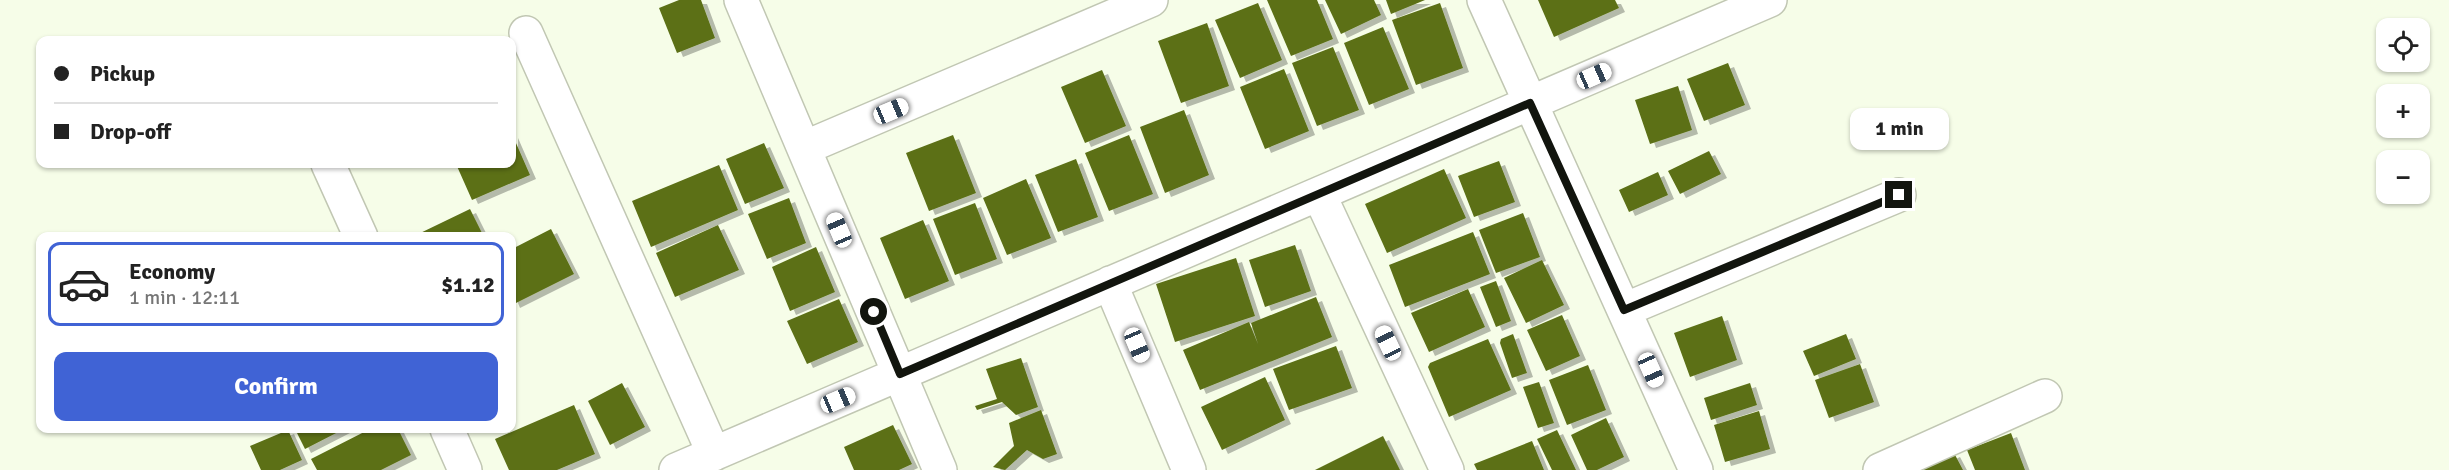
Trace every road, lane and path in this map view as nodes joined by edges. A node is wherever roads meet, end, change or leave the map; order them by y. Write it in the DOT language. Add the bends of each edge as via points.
graph roads {
  1 [pos="741,0"];
  2 [pos="1151,0"];
  3 [pos="1484,0"];
  4 [pos="1749,4"];
  5 [pos="526,33"];
  6 [pos="1530,103"];
  7 [pos="804,148"];
  8 [pos="330,168"];
  9 [pos="1319,194"];
  10 [pos="1899,195"];
  11 [pos="359,232"];
  12 [pos="1110,283"];
  13 [pos="1624,310"];
  14 [pos="900,374"];
  15 [pos="2045,396"];
  16 [pos="449,433"];
  17 [pos="714,454"];
  18 [pos="465,470"];
  19 [pos="676,470"];
  20 [pos="940,470"];
  21 [pos="1190,470"];
  22 [pos="1447,470"];
  23 [pos="1696,470"];
  24 [pos="1880,470"];
  1 -- 7 [label="street"];
  2 -- 7 [label="street"];
  3 -- 6 [label="street"];
  4 -- 6 [label="street"];
  5 -- 17 [label="street"];
  6 -- 9 [label="street"];
  6 -- 13 [label="street"];
  7 -- 14 [label="street"];
  8 -- 11 [label="street"];
  9 -- 12 [label="street"];
  9 -- 22 [label="street"];
  10 -- 13 [label="street"];
  12 -- 14 [label="street"];
  12 -- 21 [label="street"];
  13 -- 23 [label="street"];
  14 -- 17 [label="street"];
  14 -- 20 [label="street"];
  15 -- 24 [label="street"];
  16 -- 18 [label="street"];
  17 -- 19 [label="street"];
}
